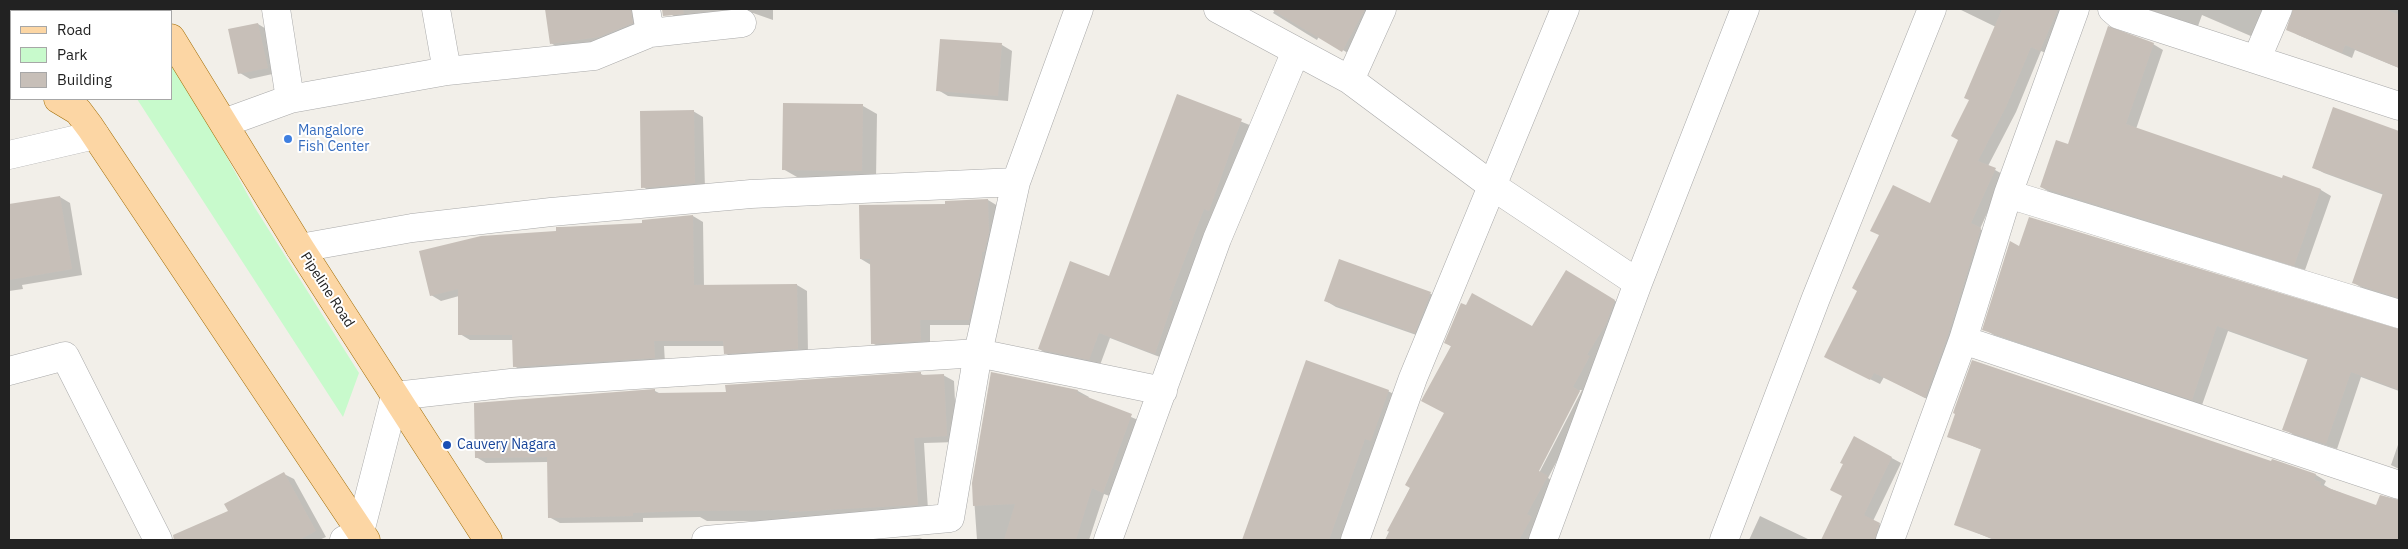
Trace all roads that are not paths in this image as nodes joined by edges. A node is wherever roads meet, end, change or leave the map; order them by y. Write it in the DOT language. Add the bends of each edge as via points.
graph roads {
  1 [pos="276,9"];
  2 [pos="436,9"];
  3 [pos="1079,9"];
  4 [pos="1218,9"];
  5 [pos="1382,9"];
  6 [pos="1565,9"];
  7 [pos="1745,9"];
  8 [pos="1932,9"];
  9 [pos="2075,9"];
  10 [pos="2112,9"];
  11 [pos="2278,9"];
  12 [pos="648,21"];
  13 [pos="742,23"];
  14 [pos="172,40"];
  15 [pos="1296,51"];
  16 [pos="2257,58"];
  17 [pos="447,71"];
  18 [pos="1350,80"];
  19 [pos="290,99"];
  20 [pos="60,100"];
  21 [pos="2399,106"];
  22 [pos="224,123"];
  23 [pos="95,135"];
  24 [pos="9,155"];
  25 [pos="1016,182"];
  26 [pos="1492,184"];
  27 [pos="2008,194"];
  28 [pos="300,248"];
  29 [pos="1638,283"];
  30 [pos="2399,314"];
  31 [pos="1963,340"];
  32 [pos="978,353"];
  33 [pos="9,371"];
  34 [pos="1163,391"];
  35 [pos="395,396"];
  36 [pos="2399,486"];
  37 [pos="357,538"];
  38 [pos="158,540"];
  39 [pos="488,540"];
  40 [pos="706,540"];
  41 [pos="1108,540"];
  42 [pos="1355,540"];
  43 [pos="1543,540"];
  44 [pos="1724,540"];
  45 [pos="1890,540"];
  1 -- 19 [label="street"];
  2 -- 17 [label="street"];
  3 -- 25 [label="street"];
  4 -- 15 [label="street"];
  5 -- 18 [label="street"];
  6 -- 26 [label="street"];
  7 -- 29 [label="street"];
  8 -- 44 [label="street" via="1816,298"];
  9 -- 27 [label="street"];
  10 -- 16 [label="street" via="2119,15"];
  11 -- 16 [label="street"];
  12 -- 13 [label="street"];
  12 -- 17 [label="street" via="594,56"];
  14 -- 22 [label="main road, Pipeline Road"];
  15 -- 18 [label="street"];
  15 -- 34 [label="street" via="1217,239"];
  16 -- 21 [label="street"];
  17 -- 19 [label="street"];
  18 -- 26 [label="street"];
  19 -- 22 [label="street"];
  20 -- 23 [label="main road" via="78,111"];
  22 -- 28 [label="main road, Pipeline Road"];
  23 -- 24 [label="street"];
  23 -- 37 [label="main road"];
  25 -- 28 [label="street" via="751,194 551,212 412,228"];
  25 -- 32 [label="street"];
  26 -- 29 [label="street"];
  26 -- 42 [label="street" via="1413,378"];
  27 -- 30 [label="street"];
  27 -- 31 [label="street"];
  28 -- 35 [label="main road, Pipeline Road"];
  29 -- 43 [label="street"];
  31 -- 36 [label="street"];
  31 -- 45 [label="street"];
  32 -- 34 [label="street"];
  32 -- 35 [label="street" via="521,383"];
  32 -- 40 [label="street" via="950,518"];
  33 -- 38 [label="street" via="65,356"];
  34 -- 41 [label="street"];
  35 -- 37 [label="street"];
  35 -- 39 [label="main road, Pipeline Road"];
}
